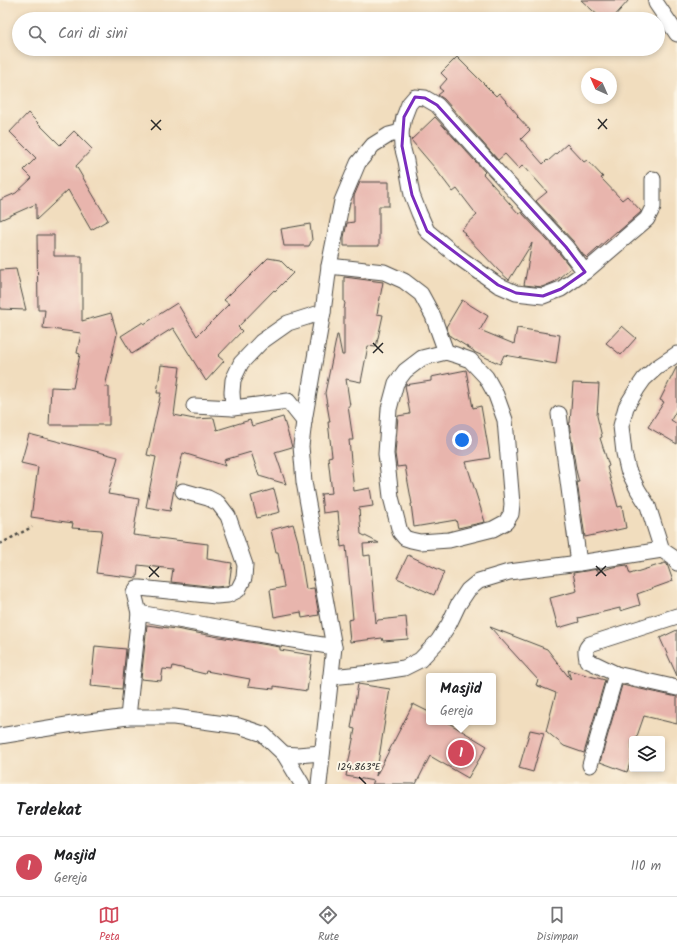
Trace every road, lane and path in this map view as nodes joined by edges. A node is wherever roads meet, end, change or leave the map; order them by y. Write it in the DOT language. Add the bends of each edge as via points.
graph roads {
  1 [pos="656,3"];
  2 [pos="662,12"];
  3 [pos="665,16"];
  4 [pos="677,34"];
  5 [pos="401,132"];
  6 [pos="653,179"];
  7 [pos="329,266"];
  8 [pos="585,272"];
  9 [pos="323,312"];
  10 [pos="446,352"];
  11 [pos="677,354"];
  12 [pos="194,406"];
  13 [pos="233,408"];
  14 [pos="559,414"];
  15 [pos="304,421"];
  16 [pos="183,491"];
  17 [pos="32,527"];
  18 [pos="0,544"];
  19 [pos="662,550"];
  20 [pos="580,563"];
  21 [pos="677,563"];
  22 [pos="139,613"];
  23 [pos="677,616"];
  24 [pos="334,647"];
  25 [pos="616,674"];
  26 [pos="331,677"];
  27 [pos="677,688"];
  28 [pos="128,717"];
  29 [pos="0,736"];
  30 [pos="322,753"];
  31 [pos="284,754"];
  32 [pos="590,765"];
  33 [pos="302,784"];
  34 [pos="319,784"];
  1 -- 2 [label="street"];
  3 -- 4 [label="street"];
  5 -- 7 [label="street" via="389,135 373,145 358,163 342,201"];
  5 -- 8 [label="street" via="409,104 415,97 425,98 437,105 566,247"];
  5 -- 8 [label="street" via="412,195 419,213 427,230 457,256 498,285 516,293 543,296 561,289"];
  6 -- 8 [label="street" via="653,207 647,219"];
  7 -- 9 [label="street"];
  7 -- 10 [label="street" via="384,272 404,281 421,294 434,316"];
  9 -- 13 [label="street" via="288,323 261,342 241,363 233,380"];
  9 -- 15 [label="street"];
  10 -- 10 [label="street" via="470,360 486,377 496,395 505,420 512,514 506,522 493,529 449,540 420,542 405,538 400,532 391,497 386,454 389,409 396,383 405,371 422,358"];
  11 -- 19 [label="street" via="656,368 640,384 626,407 621,426 628,470 648,506"];
  12 -- 13 [label="street"];
  13 -- 15 [label="street" via="288,401"];
  14 -- 20 [label="street"];
  15 -- 24 [label="street" via="301,446 304,482"];
  16 -- 22 [label="street" via="208,498 218,504 228,516 245,565 244,578 238,590 228,596 137,588 134,593"];
  17 -- 18 [label="path"];
  19 -- 20 [label="street"];
  19 -- 21 [label="street"];
  20 -- 26 [label="street" via="509,572 479,581 468,590 438,641 420,660 404,668"];
  22 -- 24 [label="street"];
  22 -- 28 [label="street"];
  23 -- 25 [label="street" via="590,644 585,651 587,660"];
  24 -- 26 [label="street"];
  25 -- 27 [label="street"];
  25 -- 32 [label="street"];
  26 -- 30 [label="street"];
  28 -- 29 [label="street"];
  28 -- 31 [label="street" via="174,717 239,726 264,734"];
  30 -- 31 [label="street"];
  30 -- 34 [label="street"];
  31 -- 33 [label="street"];
}
